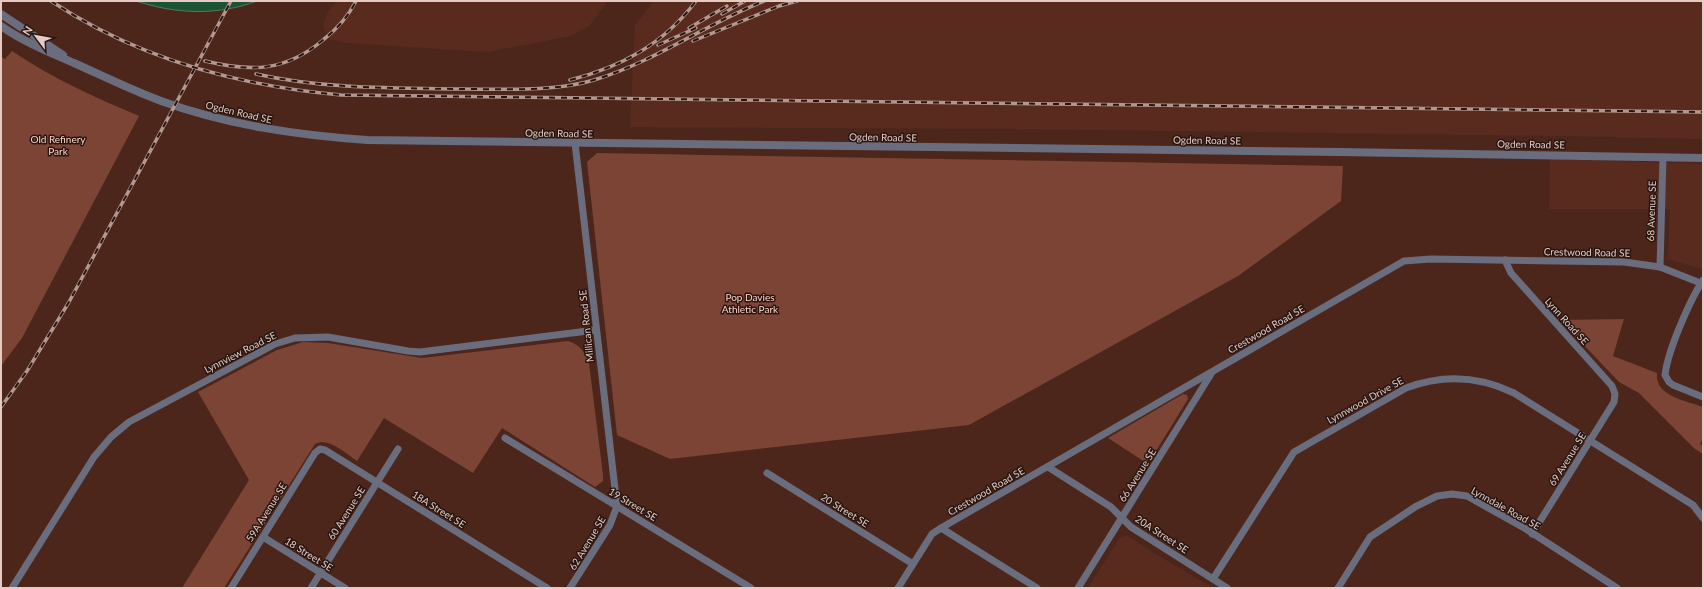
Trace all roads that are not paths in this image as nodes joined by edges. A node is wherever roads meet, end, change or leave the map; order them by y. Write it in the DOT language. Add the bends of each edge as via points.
graph roads {
  1 [pos="1,14"];
  2 [pos="1,26"];
  3 [pos="75,64"];
  4 [pos="575,143"];
  5 [pos="1663,157"];
  6 [pos="1703,158"];
  7 [pos="1505,260"];
  8 [pos="1660,267"];
  9 [pos="1702,283"];
  10 [pos="596,330"];
  11 [pos="1212,372"];
  12 [pos="1615,394"];
  13 [pos="1703,397"];
  14 [pos="504,438"];
  15 [pos="1590,441"];
  16 [pos="320,448"];
  17 [pos="398,449"];
  18 [pos="1048,467"];
  19 [pos="766,473"];
  20 [pos="377,482"];
  21 [pos="617,506"];
  22 [pos="1122,518"];
  23 [pos="1703,518"];
  24 [pos="941,528"];
  25 [pos="1532,534"];
  26 [pos="262,537"];
  27 [pos="913,564"];
  28 [pos="320,573"];
  29 [pos="1213,579"];
  30 [pos="12,588"];
  31 [pos="230,588"];
  32 [pos="311,588"];
  33 [pos="345,588"];
  34 [pos="547,588"];
  35 [pos="570,588"];
  36 [pos="751,588"];
  37 [pos="898,588"];
  38 [pos="1037,588"];
  39 [pos="1078,588"];
  40 [pos="1227,588"];
  41 [pos="1338,588"];
  42 [pos="1617,588"];
  1 -- 3 [label="street, Ogden Road SE"];
  2 -- 3 [label="street, Ogden Road SE" via="42,50"];
  3 -- 4 [label="street, Ogden Road SE" via="172,104 222,119 273,130 367,140"];
  4 -- 5 [label="street, Ogden Road SE"];
  4 -- 10 [label="street, Millican Road SE"];
  5 -- 6 [label="street, Ogden Road SE"];
  5 -- 8 [label="street, 68 Avenue SE"];
  7 -- 8 [label="street, Crestwood Road SE" via="1624,262"];
  7 -- 11 [label="street, Crestwood Road SE" via="1404,261"];
  7 -- 12 [label="street, Lynn Road SE" via="1511,273 1612,386"];
  8 -- 9 [label="street, Crestwood Road SE"];
  9 -- 13 [label="street" via="1690,304 1666,370 1667,379 1674,385"];
  10 -- 21 [label="street, Millican Road SE"];
  10 -- 30 [label="street, Lynnview Road SE" via="420,352 328,337 295,338 275,344 129,422 110,437 94,456"];
  11 -- 18 [label="street, Crestwood Road SE"];
  11 -- 22 [label="street, 66 Avenue SE"];
  12 -- 15 [label="street, 69 Avenue SE" via="1614,402"];
  14 -- 21 [label="street, 19 Street SE"];
  15 -- 23 [label="street, Lynnwood Drive SE" via="1693,505"];
  15 -- 25 [label="street, 69 Avenue SE"];
  15 -- 29 [label="street, Lynnwood Drive SE" via="1514,393 1494,385 1453,378 1410,386 1294,452"];
  16 -- 20 [label="street, 18A Street SE"];
  16 -- 26 [label="street, 59A Avenue SE"];
  17 -- 20 [label="street, 60 Avenue SE"];
  18 -- 22 [label="street, 20A Street SE" via="1112,508"];
  18 -- 24 [label="street, Crestwood Road SE"];
  19 -- 27 [label="street, 20 Street SE"];
  20 -- 28 [label="street, 60 Avenue SE"];
  20 -- 34 [label="street, 18A Street SE"];
  21 -- 35 [label="street, 62 Avenue SE" via="610,525"];
  21 -- 36 [label="street, 19 Street SE"];
  22 -- 29 [label="street, 20A Street SE" via="1131,527"];
  22 -- 39 [label="street, 66 Avenue SE"];
  24 -- 27 [label="street, Crestwood Road SE" via="932,534"];
  24 -- 38 [label="street"];
  25 -- 41 [label="street, Lynndale Road SE" via="1467,496 1437,496 1415,507 1370,537"];
  25 -- 42 [label="street, Lynndale Road SE"];
  26 -- 28 [label="street, 18 Street SE"];
  26 -- 31 [label="street, 59A Avenue SE"];
  27 -- 37 [label="street, Crestwood Road SE"];
  28 -- 32 [label="street, 60 Avenue SE"];
  28 -- 33 [label="street, 18 Street SE"];
  29 -- 40 [label="street, 20A Street SE"];
}
